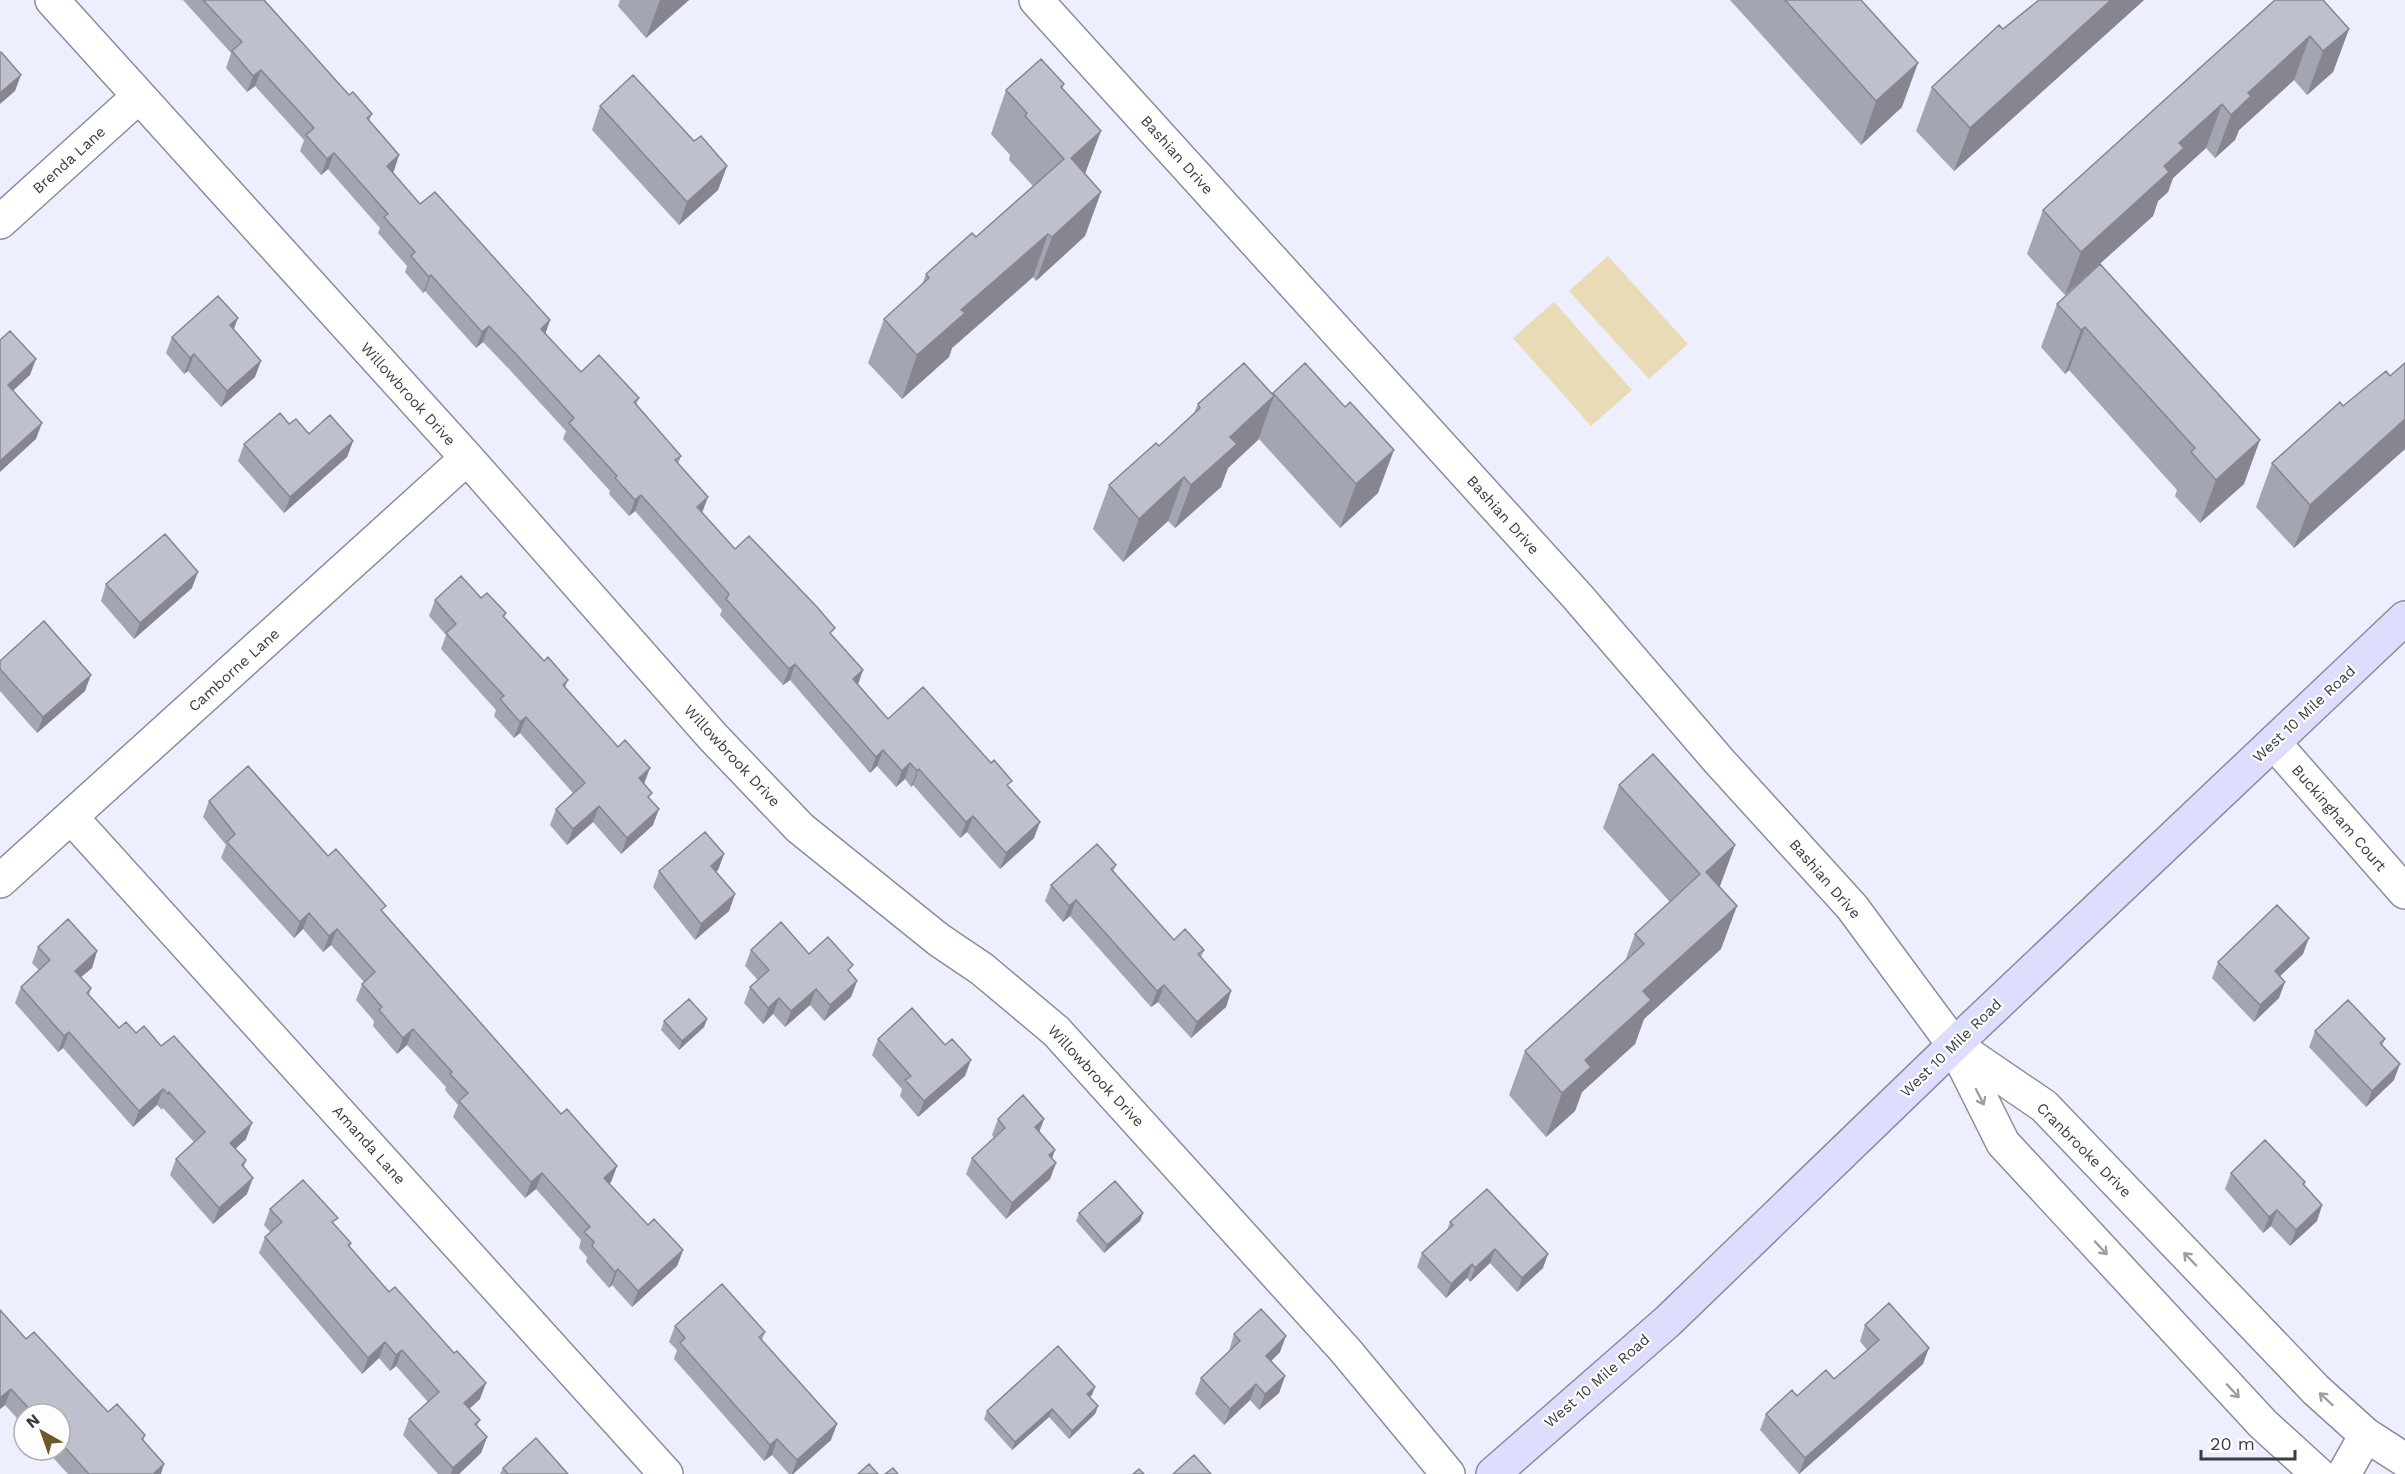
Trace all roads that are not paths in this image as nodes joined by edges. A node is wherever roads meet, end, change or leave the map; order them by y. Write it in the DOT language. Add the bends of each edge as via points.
graph roads {
  1 [pos="52,0"];
  2 [pos="1036,0"];
  3 [pos="138,97"];
  4 [pos="0,222"];
  5 [pos="467,458"];
  6 [pos="2405,618"];
  7 [pos="2274,743"];
  8 [pos="71,817"];
  9 [pos="0,880"];
  10 [pos="2405,892"];
  11 [pos="1954,1045"];
  12 [pos="2366,1435"];
  13 [pos="2405,1460"];
  14 [pos="666,1474"];
  15 [pos="1448,1474"];
  16 [pos="1493,1474"];
  17 [pos="2318,1474"];
  18 [pos="2344,1474"];
  1 -- 3 [label="street, Willowbrook Drive"];
  2 -- 11 [label="street, Bashian Drive" via="1577,596 1852,907"];
  3 -- 4 [label="street, Brenda Lane"];
  3 -- 5 [label="street, Willowbrook Drive"];
  5 -- 8 [label="street, Camborne Lane"];
  5 -- 15 [label="street, Willowbrook Drive" via="712,737 800,828 1056,1031 1337,1341"];
  6 -- 7 [label="main road, West 10 Mile Road"];
  7 -- 10 [label="street, Buckingham Court"];
  7 -- 11 [label="main road, West 10 Mile Road"];
  8 -- 9 [label="street, Camborne Lane"];
  8 -- 14 [label="street, Amanda Lane"];
  12 -- 11 [label="street, Cranbrooke Drive, one-way" via="2308,1381 2044,1106"];
  11 -- 16 [label="main road, West 10 Mile Road" via="1668,1321"];
  11 -- 17 [label="street, one-way" via="2004,1143 2263,1424"];
  12 -- 13 [label="street, Cranbrooke Drive"];
  12 -- 18 [label="street"];
}
